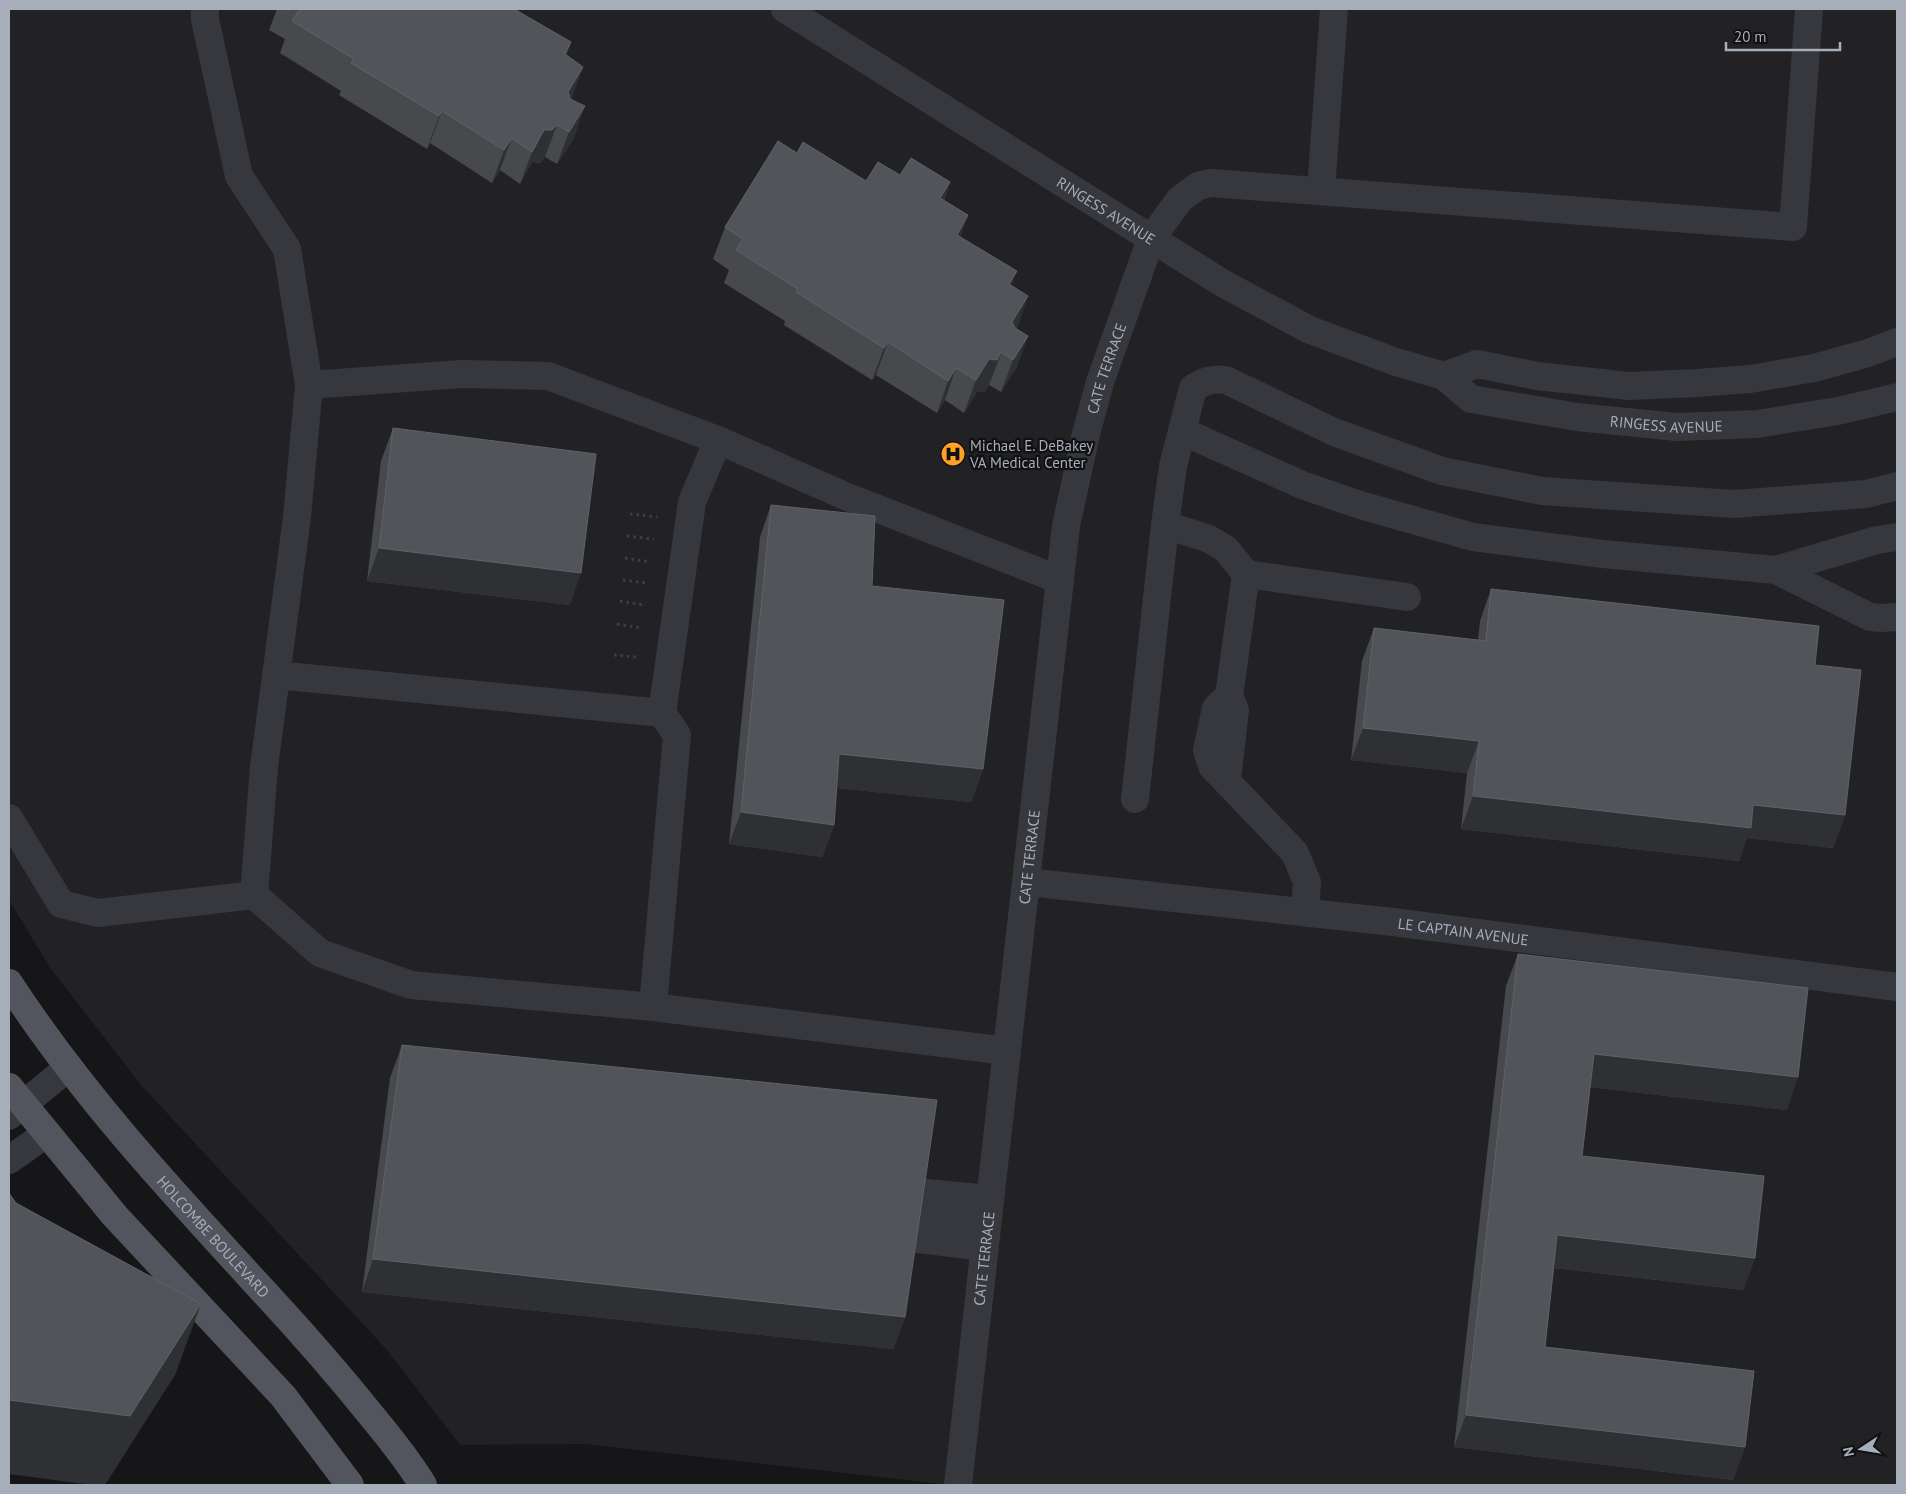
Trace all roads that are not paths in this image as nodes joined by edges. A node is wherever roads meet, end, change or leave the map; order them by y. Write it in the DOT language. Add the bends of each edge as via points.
graph roads {
  1 [pos="205,9"];
  2 [pos="785,9"];
  3 [pos="1334,9"];
  4 [pos="1809,9"];
  5 [pos="1320,190"];
  6 [pos="1151,239"];
  7 [pos="1897,342"];
  8 [pos="1444,376"];
  9 [pos="309,385"];
  10 [pos="1897,397"];
  11 [pos="1182,431"];
  12 [pos="718,440"];
  13 [pos="1897,486"];
  14 [pos="1165,525"];
  15 [pos="1897,537"];
  16 [pos="1776,570"];
  17 [pos="1246,574"];
  18 [pos="1060,580"];
  19 [pos="1407,596"];
  20 [pos="1897,617"];
  21 [pos="276,675"];
  22 [pos="662,713"];
  23 [pos="1135,799"];
  24 [pos="9,818"];
  25 [pos="1027,882"];
  26 [pos="254,895"];
  27 [pos="1306,912"];
  28 [pos="9,983"];
  29 [pos="1897,987"];
  30 [pos="653,1007"];
  31 [pos="1007,1051"];
  32 [pos="69,1067"];
  33 [pos="13,1103"];
  34 [pos="46,1134"];
  35 [pos="9,1160"];
  36 [pos="916,1192"];
  37 [pos="987,1224"];
  38 [pos="911,1229"];
  39 [pos="350,1485"];
  40 [pos="423,1485"];
  41 [pos="958,1485"];
  1 -- 9 [label="street" via="239,176 287,249"];
  2 -- 6 [label="street, RINGESS AVENUE"];
  3 -- 5 [label="street"];
  4 -- 5 [label="street, CATE TERRACE" via="1793,227"];
  5 -- 6 [label="street, CATE TERRACE" via="1211,183 1198,186 1180,199"];
  6 -- 8 [label="street, RINGESS AVENUE" via="1224,284 1310,330"];
  6 -- 18 [label="street, CATE TERRACE" via="1098,390 1066,526"];
  7 -- 8 [label="street" via="1814,368 1750,379 1630,386 1537,376 1478,364"];
  8 -- 10 [label="street, RINGESS AVENUE" via="1471,399 1576,417 1677,427 1757,424 1838,411"];
  9 -- 12 [label="street" via="462,374 548,376"];
  9 -- 21 [label="street" via="298,517"];
  11 -- 13 [label="street" via="1193,388 1216,379 1226,380 1334,432 1442,471 1542,491 1734,504 1866,494"];
  11 -- 14 [label="street"];
  11 -- 16 [label="street" via="1302,484 1473,537 1603,554"];
  12 -- 18 [label="street" via="845,496"];
  12 -- 22 [label="street" via="692,502"];
  14 -- 17 [label="street" via="1207,538 1226,549"];
  14 -- 23 [label="street"];
  15 -- 16 [label="street"];
  16 -- 20 [label="street" via="1870,617"];
  17 -- 19 [label="street"];
  17 -- 27 [label="street" via="1229,696 1235,710 1227,780 1295,853 1307,882"];
  18 -- 25 [label="street, CATE TERRACE"];
  21 -- 22 [label="street"];
  21 -- 26 [label="street" via="264,767"];
  22 -- 30 [label="street" via="677,735"];
  24 -- 26 [label="street" via="61,904 98,913"];
  25 -- 27 [label="street, LE CAPTAIN AVENUE"];
  25 -- 31 [label="street, CATE TERRACE"];
  26 -- 30 [label="street" via="320,953 410,985"];
  27 -- 29 [label="street, LE CAPTAIN AVENUE"];
  28 -- 32 [label="main road, HOLCOMBE BOULEVARD"];
  30 -- 31 [label="street"];
  31 -- 37 [label="street, CATE TERRACE"];
  32 -- 33 [label="street"];
  32 -- 40 [label="main road, HOLCOMBE BOULEVARD" via="161,1179 333,1367 410,1463"];
  33 -- 34 [label="main road"];
  34 -- 35 [label="street"];
  34 -- 39 [label="main road" via="115,1216 283,1396"];
  36 -- 37 [label="street"];
  37 -- 38 [label="street"];
  37 -- 41 [label="street, CATE TERRACE"];
}
